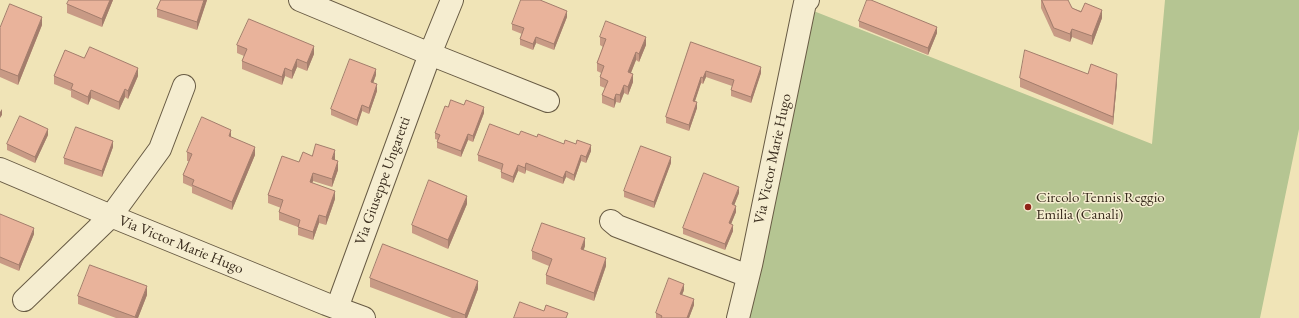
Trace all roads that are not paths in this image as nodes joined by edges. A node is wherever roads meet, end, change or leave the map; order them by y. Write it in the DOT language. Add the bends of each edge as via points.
graph roads {
  1 [pos="300,0"];
  2 [pos="452,0"];
  3 [pos="808,0"];
  4 [pos="430,54"];
  5 [pos="184,86"];
  6 [pos="548,101"];
  7 [pos="0,169"];
  8 [pos="110,216"];
  9 [pos="611,221"];
  10 [pos="748,276"];
  11 [pos="24,300"];
  12 [pos="328,310"];
  13 [pos="364,318"];
  14 [pos="738,318"];
  1 -- 4 [label="street"];
  2 -- 4 [label="street, Via Giuseppe Ungaretti"];
  3 -- 10 [label="street, Via Victor Marie Hugo" via="803,12"];
  4 -- 6 [label="street"];
  4 -- 12 [label="street, Via Giuseppe Ungaretti"];
  5 -- 8 [label="street" via="160,149"];
  7 -- 8 [label="street, Via Victor Marie Hugo"];
  8 -- 11 [label="street"];
  8 -- 12 [label="street, Via Victor Marie Hugo"];
  9 -- 10 [label="street" via="617,226"];
  10 -- 14 [label="street, Via Victor Marie Hugo"];
  12 -- 13 [label="street, Via Victor Marie Hugo"];
}
